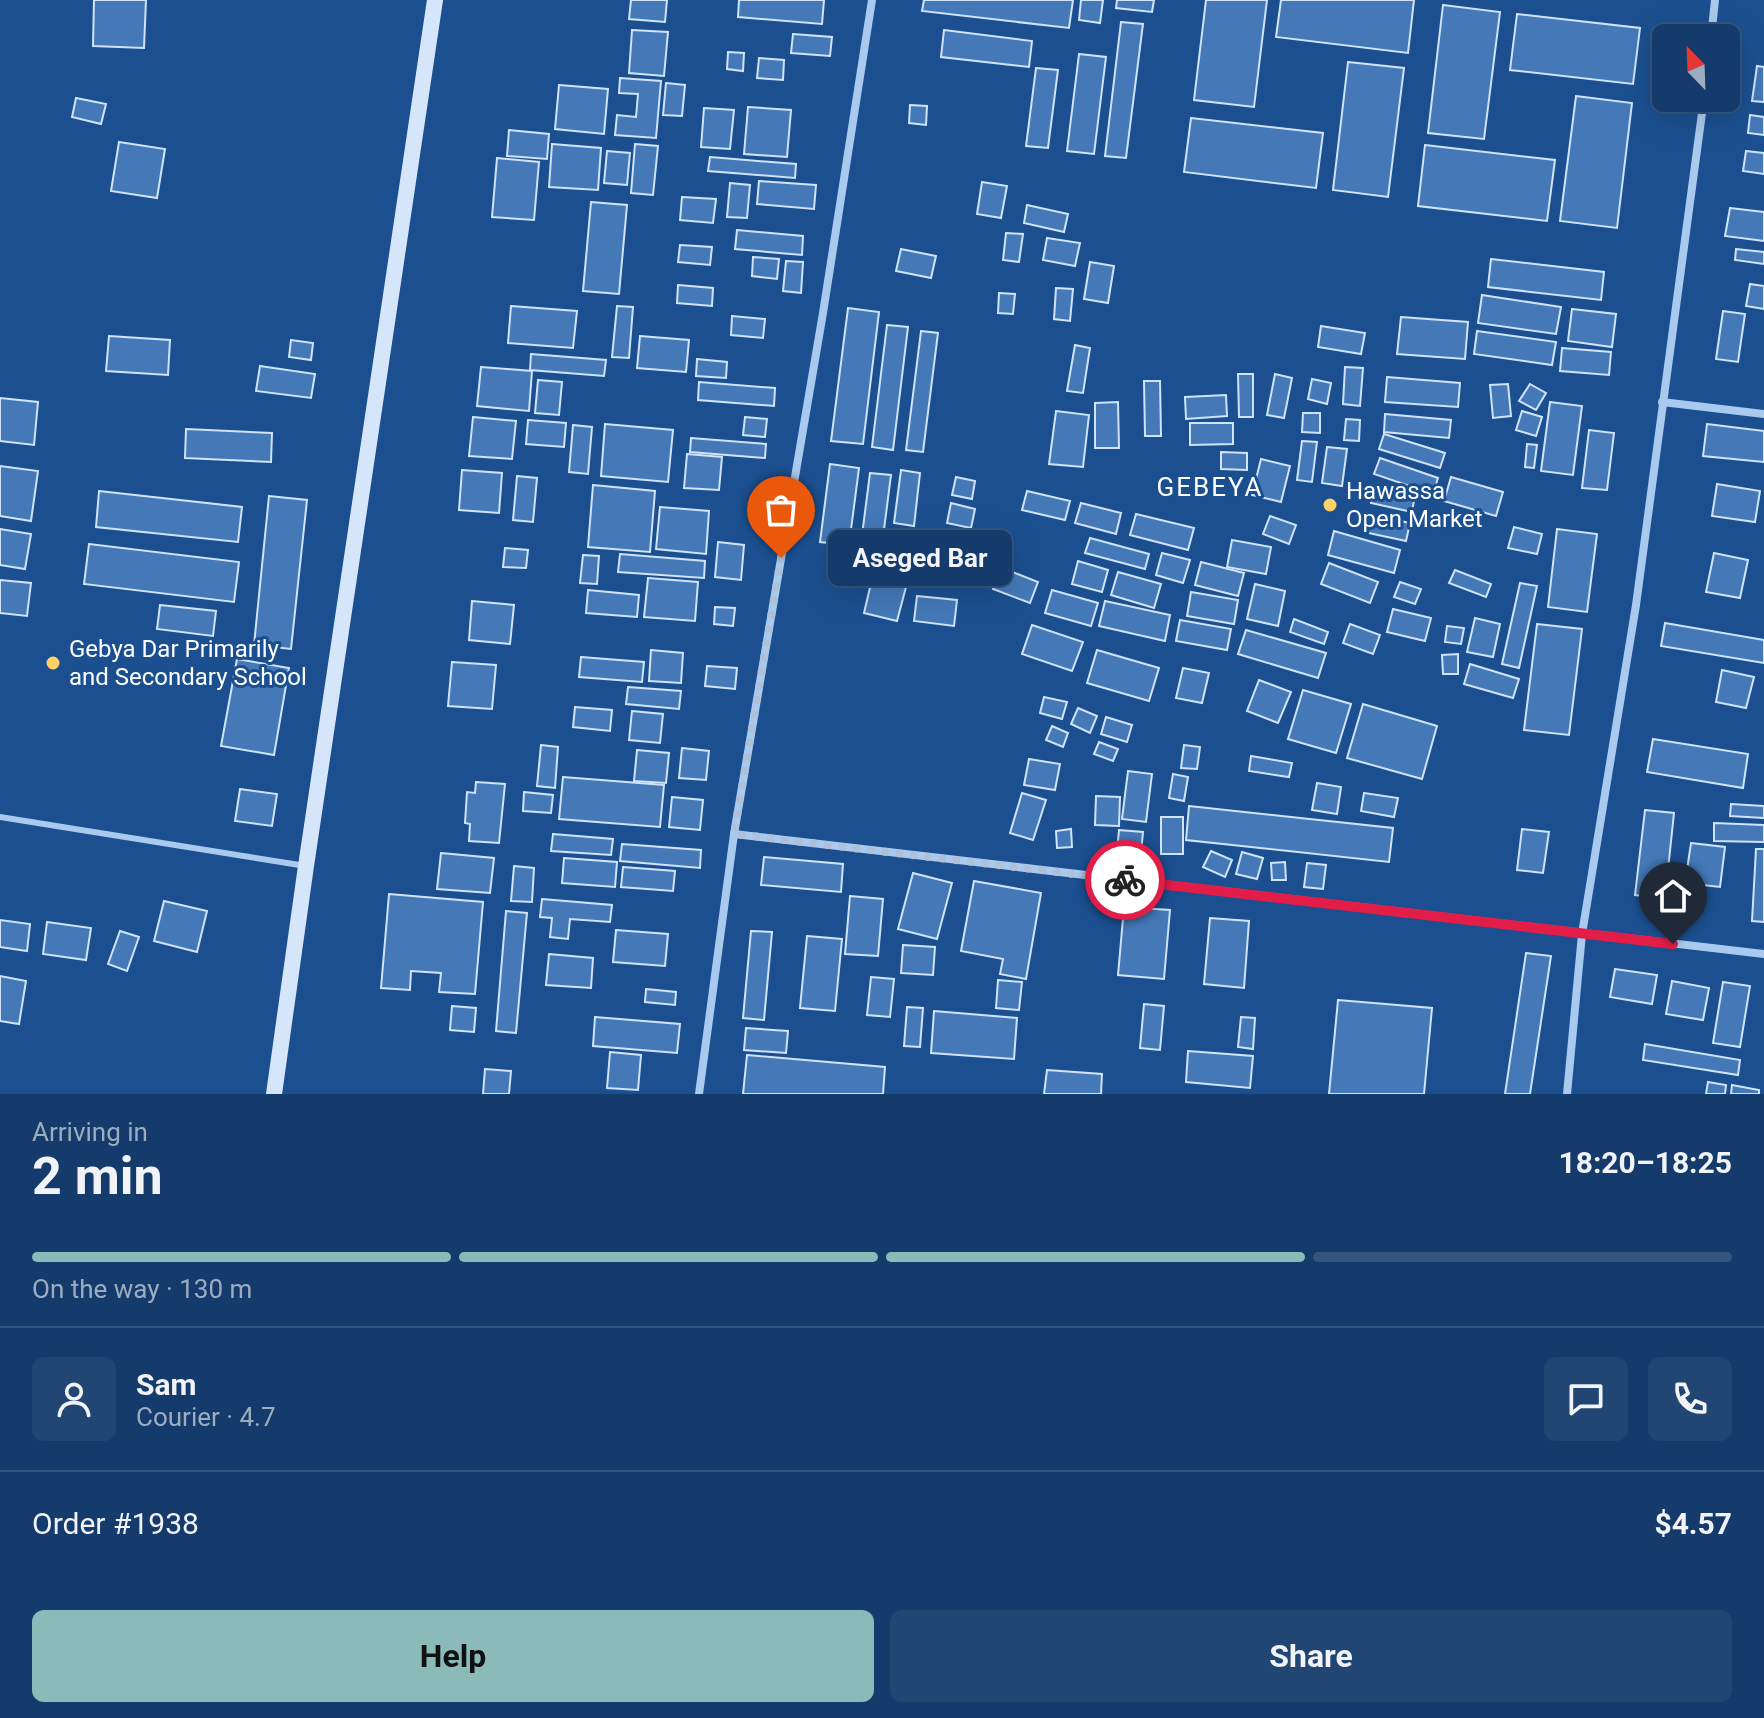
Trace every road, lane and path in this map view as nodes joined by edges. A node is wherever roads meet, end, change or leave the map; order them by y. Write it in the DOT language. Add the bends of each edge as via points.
graph roads {
  1 [pos="435,0"];
  2 [pos="872,0"];
  3 [pos="1715,0"];
  4 [pos="1712,24"];
  5 [pos="1702,112"];
  6 [pos="1662,402"];
  7 [pos="1764,414"];
  8 [pos="0,817"];
  9 [pos="734,834"];
  10 [pos="306,866"];
  11 [pos="1582,934"];
  12 [pos="1764,954"];
  13 [pos="274,1094"];
  14 [pos="699,1094"];
  15 [pos="1567,1094"];
  1 -- 10 [label="main road"];
  2 -- 9 [label="street"];
  3 -- 4 [label="street"];
  5 -- 6 [label="street"];
  6 -- 7 [label="street"];
  6 -- 11 [label="street" via="1636,605"];
  8 -- 10 [label="lane"];
  9 -- 11 [label="street"];
  9 -- 14 [label="street"];
  10 -- 13 [label="main road"];
  11 -- 12 [label="street"];
  11 -- 15 [label="street"];
}
